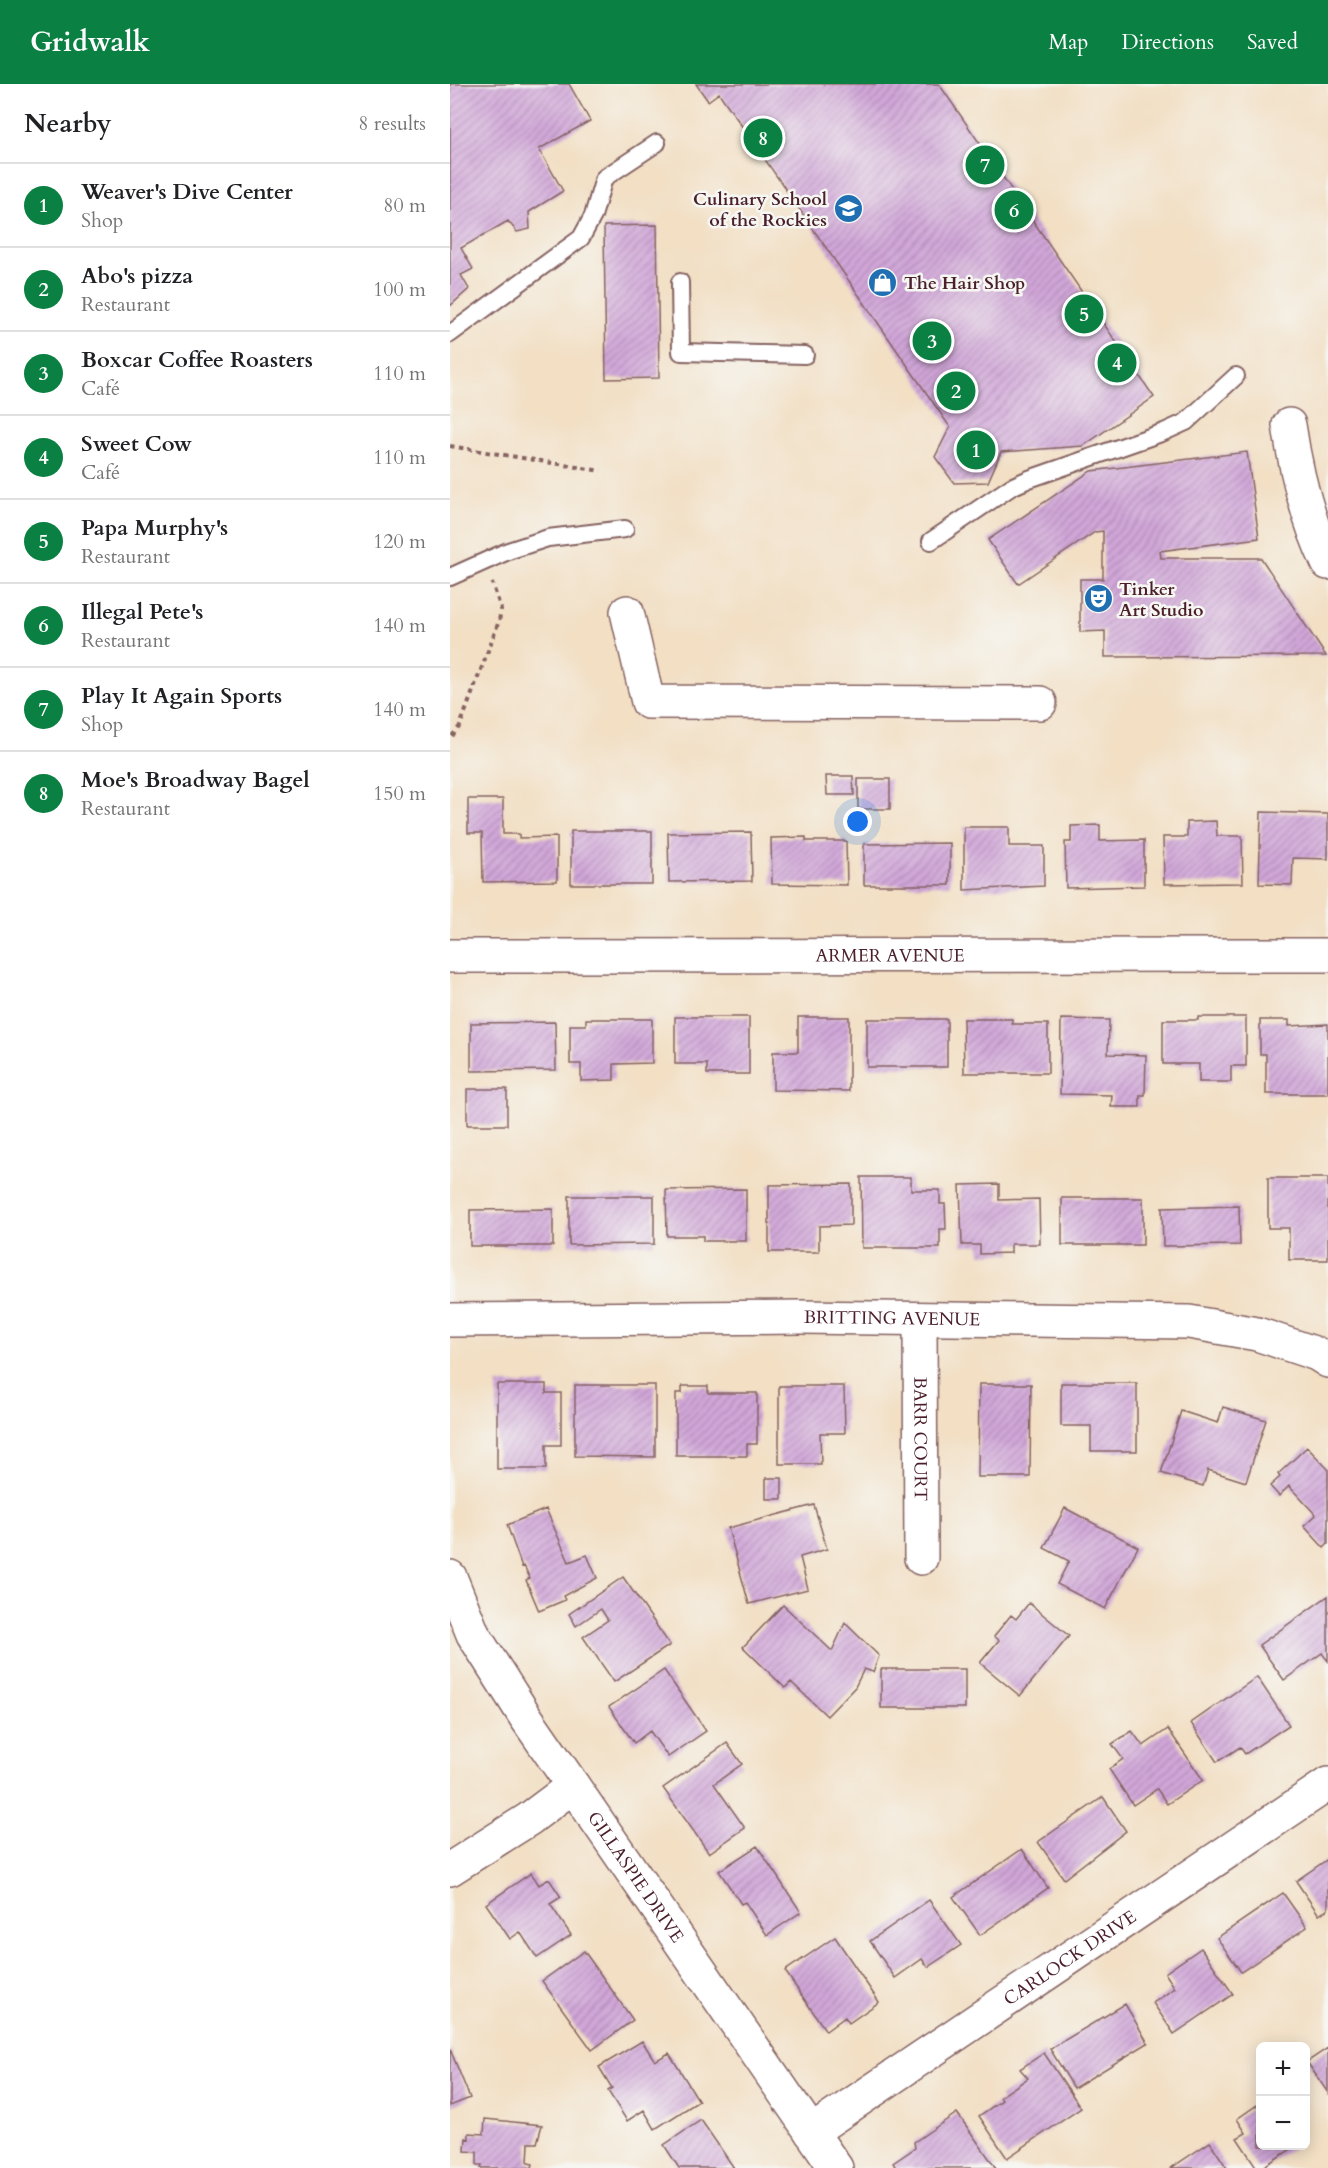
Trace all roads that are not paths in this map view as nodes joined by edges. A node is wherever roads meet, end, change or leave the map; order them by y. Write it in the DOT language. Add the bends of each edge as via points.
graph roads {
  1 [pos="657,143"];
  2 [pos="680,282"];
  3 [pos="450,334"];
  4 [pos="805,355"];
  5 [pos="1236,376"];
  6 [pos="1289,425"];
  7 [pos="625,529"];
  8 [pos="931,541"];
  9 [pos="1328,563"];
  10 [pos="450,577"];
  11 [pos="627,612"];
  12 [pos="1040,703"];
  13 [pos="1328,955"];
  14 [pos="450,956"];
  15 [pos="450,1320"];
  16 [pos="921,1320"];
  17 [pos="1328,1361"];
  18 [pos="921,1558"];
  19 [pos="450,1577"];
  20 [pos="1328,1784"];
  21 [pos="573,1786"];
  22 [pos="450,1869"];
  23 [pos="811,2132"];
  24 [pos="836,2168"];
  1 -- 3 [label="lane" via="604,178 593,216 581,238"];
  2 -- 4 [label="lane" via="681,352"];
  5 -- 8 [label="lane" via="1186,422 1029,478"];
  6 -- 9 [label="street" via="1294,466 1314,534"];
  7 -- 10 [label="lane" via="548,538"];
  11 -- 12 [label="street" via="648,702"];
  13 -- 14 [label="street, ARMER AVENUE"];
  15 -- 16 [label="street, BRITTING AVENUE"];
  16 -- 17 [label="street, BRITTING AVENUE" via="1190,1322 1257,1334"];
  16 -- 18 [label="street, BARR COURT"];
  19 -- 21 [label="street, GILLASPIE DRIVE" via="473,1634"];
  20 -- 23 [label="street, CARLOCK DRIVE"];
  21 -- 22 [label="street"];
  21 -- 23 [label="street, GILLASPIE DRIVE"];
  23 -- 24 [label="street, GILLASPIE DRIVE"];
}
